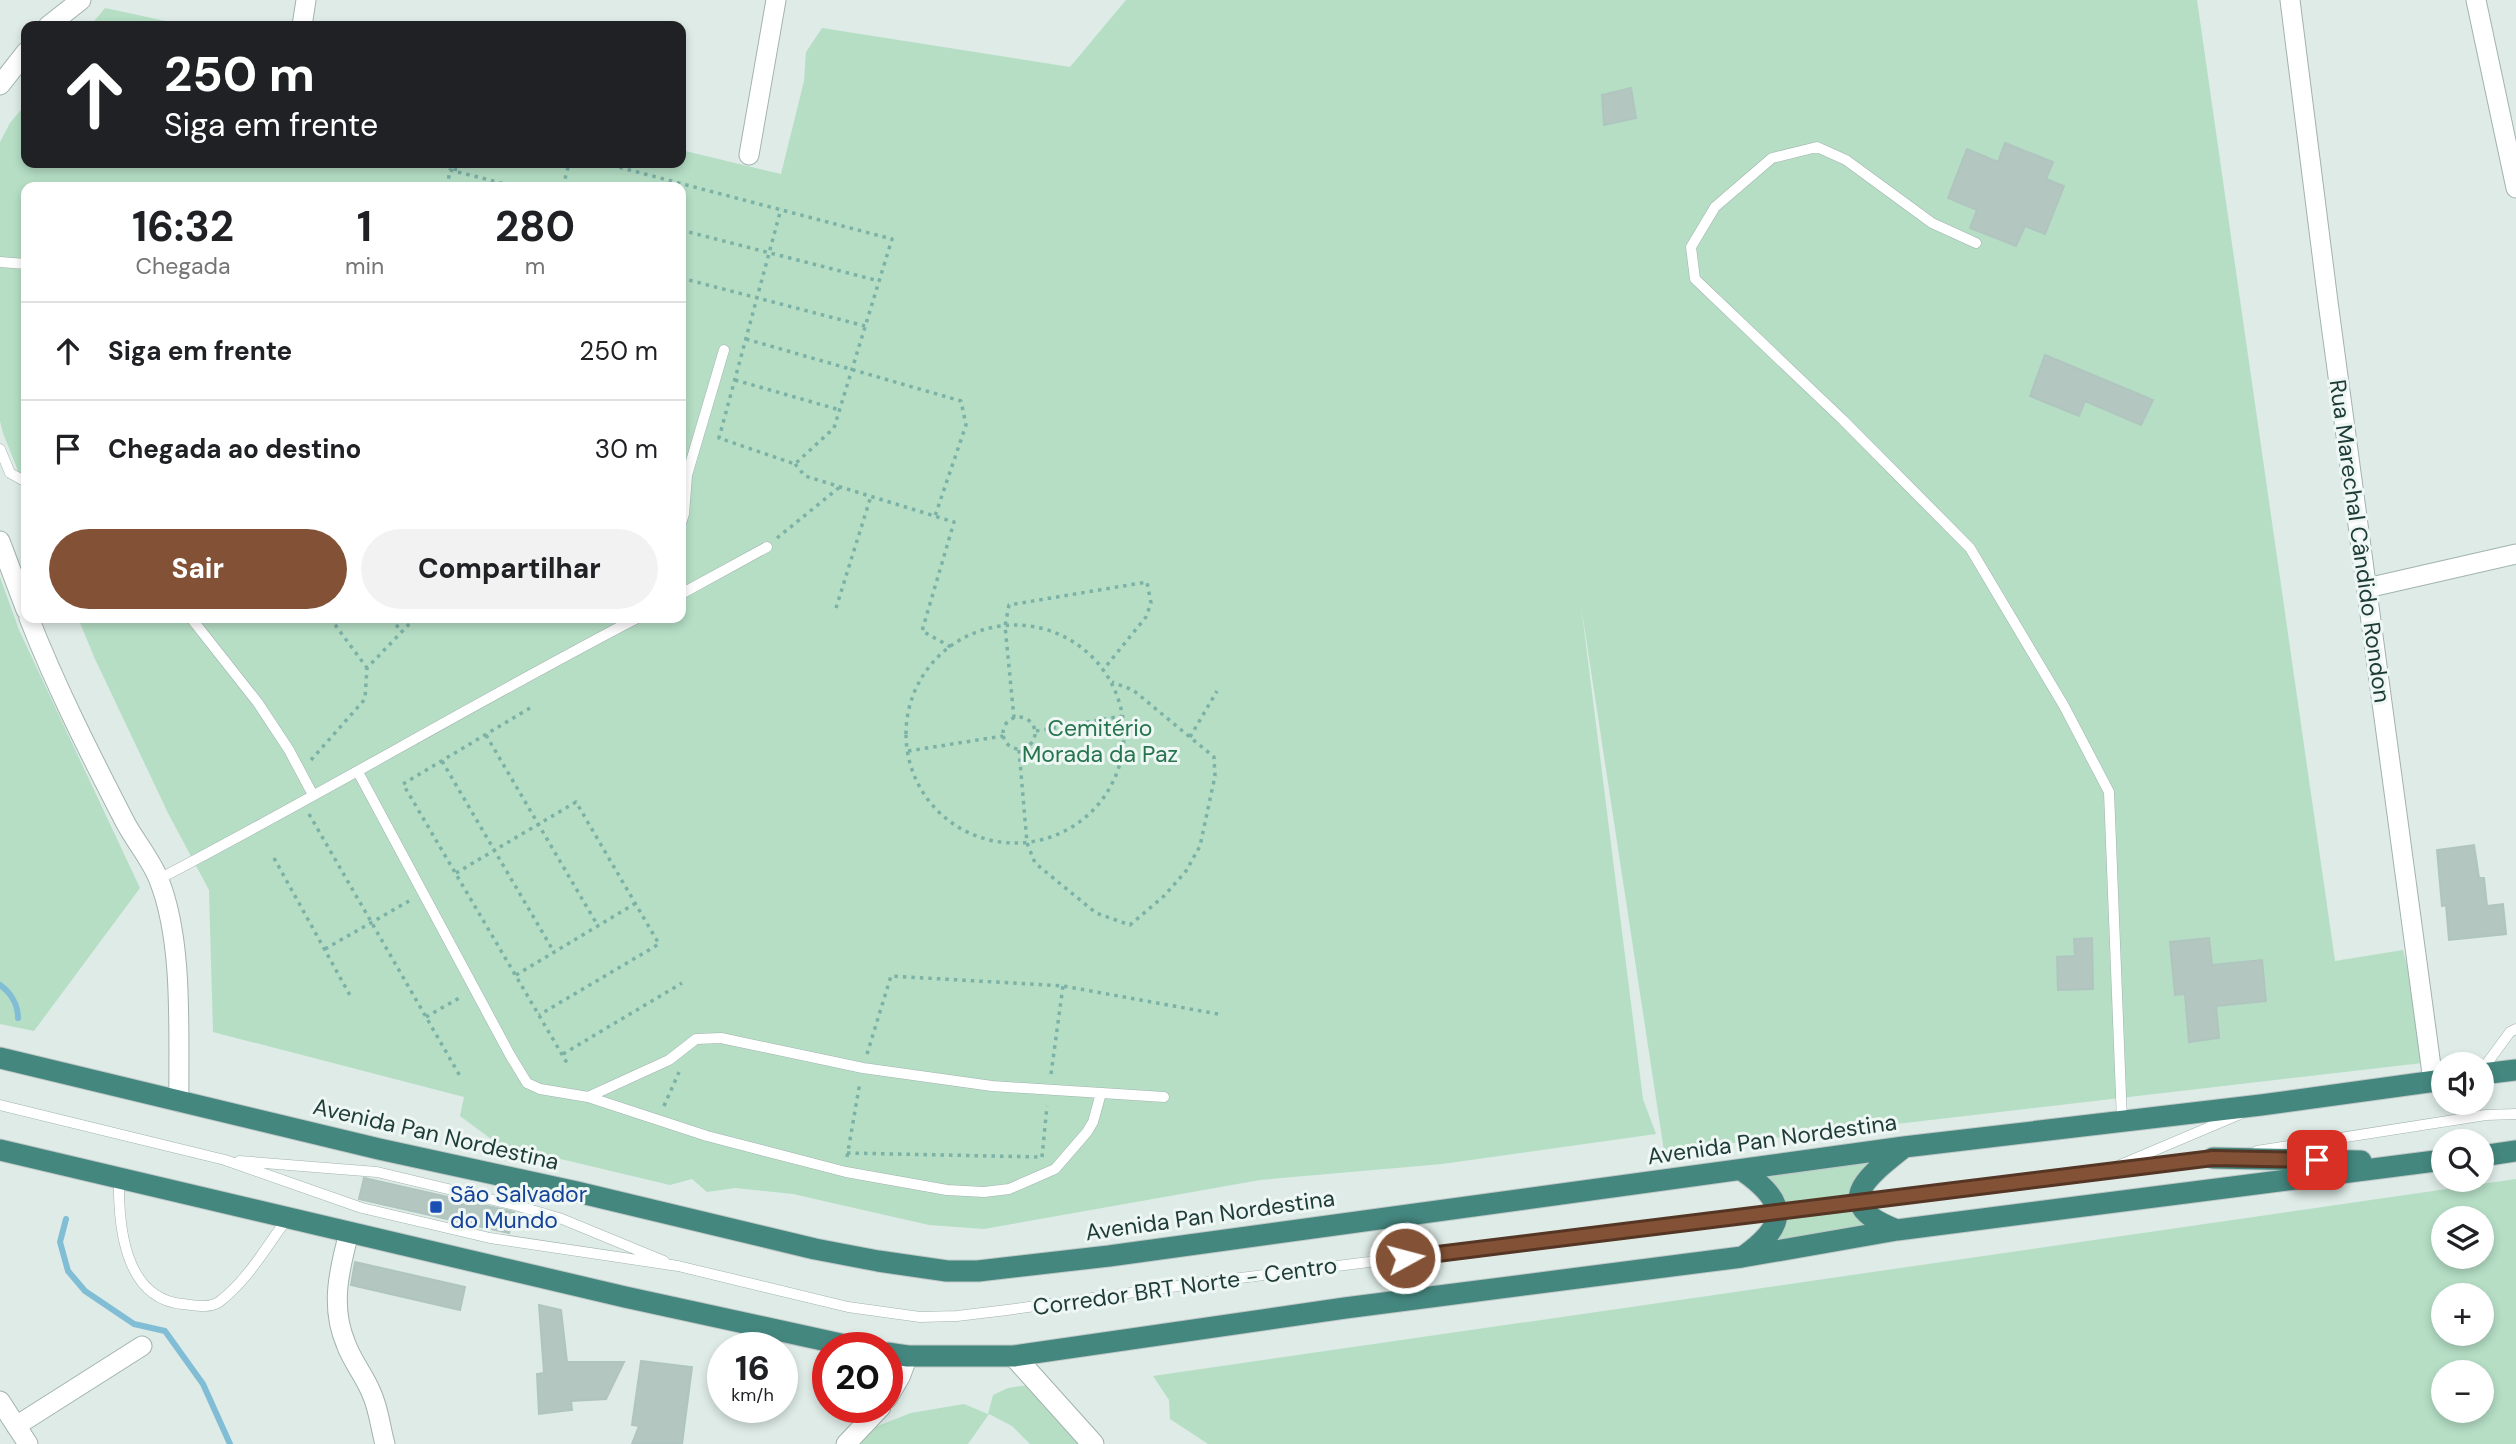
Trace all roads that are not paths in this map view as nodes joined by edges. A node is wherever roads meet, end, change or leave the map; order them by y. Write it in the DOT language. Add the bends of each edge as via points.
graph roads {
  1 [pos="81,0"];
  2 [pos="306,0"];
  3 [pos="776,0"];
  4 [pos="2290,0"];
  5 [pos="2476,0"];
  6 [pos="54,21"];
  7 [pos="303,21"];
  8 [pos="21,58"];
  9 [pos="0,85"];
  10 [pos="749,155"];
  11 [pos="2516,188"];
  12 [pos="1976,243"];
  13 [pos="0,262"];
  14 [pos="21,264"];
  15 [pos="724,350"];
  16 [pos="0,449"];
  17 [pos="686,468"];
  18 [pos="21,479"];
  19 [pos="0,541"];
  20 [pos="767,547"];
  21 [pos="2516,554"];
  22 [pos="2367,588"];
  23 [pos="686,591"];
  24 [pos="21,597"];
  25 [pos="31,623"];
  26 [pos="195,623"];
  27 [pos="627,623"];
  28 [pos="358,772"];
  29 [pos="313,795"];
  30 [pos="159,879"];
  31 [pos="2516,1029"];
  32 [pos="2434,1052"];
  33 [pos="2494,1055"];
  34 [pos="0,1058"];
  35 [pos="2516,1070"];
  36 [pos="2494,1071"];
  37 [pos="2431,1081"];
  38 [pos="1101,1093"];
  39 [pos="588,1097"];
  40 [pos="1164,1097"];
  41 [pos="179,1101"];
  42 [pos="0,1105"];
  43 [pos="2261,1105"];
  44 [pos="2516,1105"];
  45 [pos="2494,1112"];
  46 [pos="2516,1114"];
  47 [pos="2486,1115"];
  48 [pos="2494,1115"];
  49 [pos="2122,1121"];
  50 [pos="1904,1147"];
  51 [pos="0,1150"];
  52 [pos="2516,1151"];
  53 [pos="2494,1154"];
  54 [pos="2213,1158"];
  55 [pos="225,1160"];
  56 [pos="2431,1162"];
  57 [pos="2431,1162"];
  58 [pos="2109,1170"];
  59 [pos="1744,1171"];
  60 [pos="119,1177"];
  61 [pos="1860,1202"];
  62 [pos="1777,1211"];
  63 [pos="288,1218"];
  64 [pos="1897,1230"];
  65 [pos="349,1233"];
  66 [pos="1742,1257"];
  67 [pos="678,1266"];
  68 [pos="812,1338"];
  69 [pos="142,1346"];
  70 [pos="903,1354"];
  71 [pos="1014,1356"];
  72 [pos="0,1401"];
  73 [pos="866,1423"];
  74 [pos="16,1426"];
  75 [pos="28,1444"];
  76 [pos="385,1444"];
  77 [pos="846,1444"];
  78 [pos="1093,1444"];
  1 -- 6 [label="street"];
  2 -- 7 [label="street"];
  3 -- 10 [label="street"];
  4 -- 22 [label="street, Rua Marechal Cândido Rondon"];
  5 -- 11 [label="street"];
  8 -- 9 [label="street"];
  12 -- 49 [label="lane" via="1932,223 1846,160 1818,147 1772,158 1715,206 1691,247 1695,278 1970,548 2109,792"];
  13 -- 14 [label="lane"];
  15 -- 17 [label="lane"];
  16 -- 18 [label="lane" via="10,473"];
  19 -- 24 [label="street"];
  20 -- 23 [label="lane"];
  21 -- 22 [label="street"];
  22 -- 32 [label="street, Rua Marechal Cândido Rondon"];
  25 -- 30 [label="street" via="94,762"];
  26 -- 29 [label="lane" via="258,703"];
  27 -- 28 [label="lane"];
  28 -- 29 [label="lane"];
  28 -- 39 [label="lane" via="527,1083"];
  29 -- 30 [label="lane"];
  30 -- 41 [label="street" via="171,924"];
  31 -- 33 [label="lane"];
  34 -- 41 [label="highway, Avenida Pan Nordestina"];
  35 -- 36 [label="highway"];
  37 -- 43 [label="highway, Avenida Pan Nordestina"];
  38 -- 39 [label="lane" via="992,1087 863,1068 721,1038 696,1039 669,1060"];
  38 -- 39 [label="lane" via="1093,1122 1055,1169 1009,1189 984,1192 846,1172 657,1121"];
  38 -- 40 [label="lane"];
  41 -- 59 [label="highway, Avenida Pan Nordestina" via="815,1249 947,1271 1109,1256"];
  42 -- 55 [label="lane, Corredor BRT Norte - Centro"];
  43 -- 49 [label="highway, Avenida Pan Nordestina"];
  43 -- 58 [label="lane"];
  44 -- 45 [label="lane, Corredor BRT Norte - Centro"];
  46 -- 48 [label="lane, Corredor BRT Norte - Centro"];
  47 -- 54 [label="lane, Corredor BRT Norte - Centro"];
  49 -- 50 [label="highway, Avenida Pan Nordestina"];
  50 -- 59 [label="highway, Avenida Pan Nordestina"];
  50 -- 61 [label="highway" via="1867,1179"];
  51 -- 60 [label="highway"];
  52 -- 53 [label="highway"];
  54 -- 56 [label="highway"];
  54 -- 58 [label="lane, Corredor BRT Norte - Centro"];
  55 -- 67 [label="lane, Corredor BRT Norte - Centro" via="362,1208 464,1232"];
  55 -- 67 [label="lane, Corredor BRT Norte - Centro" via="377,1172 562,1219"];
  57 -- 64 [label="highway"];
  58 -- 61 [label="lane, Corredor BRT Norte - Centro"];
  59 -- 62 [label="highway" via="1763,1185"];
  60 -- 63 [label="highway"];
  60 -- 63 [label="lane" via="132,1266 148,1290 171,1303 217,1304 257,1263"];
  61 -- 62 [label="lane, Corredor BRT Norte - Centro"];
  61 -- 64 [label="highway" via="1876,1222"];
  62 -- 66 [label="highway" via="1774,1228"];
  62 -- 67 [label="lane, Corredor BRT Norte - Centro" via="957,1316 887,1314"];
  63 -- 65 [label="highway"];
  64 -- 66 [label="highway"];
  65 -- 68 [label="highway"];
  65 -- 76 [label="street" via="335,1297 337,1316 379,1411"];
  66 -- 71 [label="highway"];
  69 -- 74 [label="street"];
  70 -- 71 [label="highway"];
  71 -- 78 [label="street"];
  72 -- 74 [label="street"];
  73 -- 77 [label="street"];
  74 -- 75 [label="street"];
}
